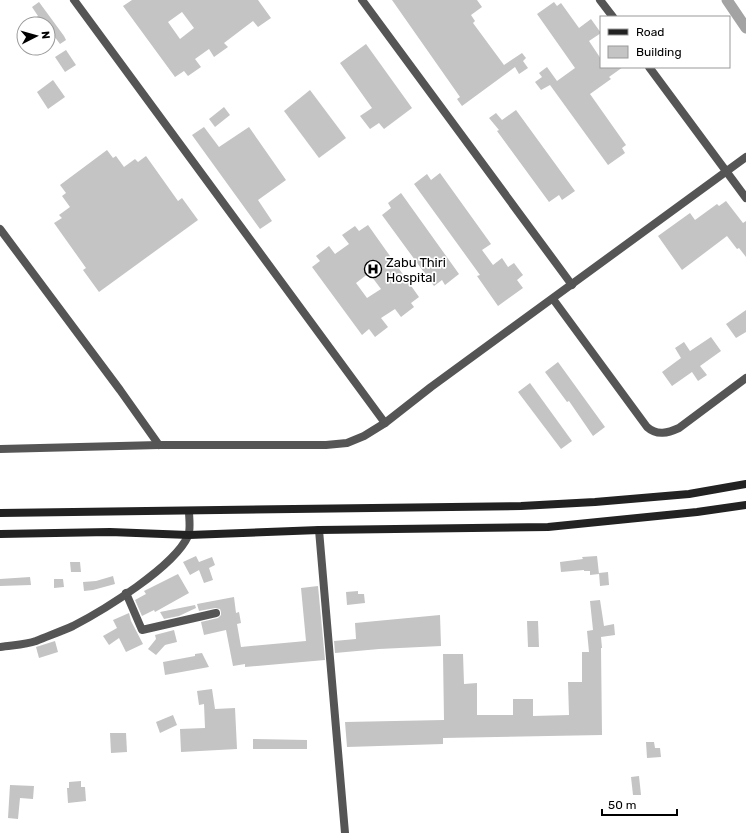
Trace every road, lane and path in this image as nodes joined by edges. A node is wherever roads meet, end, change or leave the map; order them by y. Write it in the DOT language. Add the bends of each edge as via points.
graph roads {
  1 [pos="74,0"];
  2 [pos="362,0"];
  3 [pos="600,0"];
  4 [pos="612,16"];
  5 [pos="651,68"];
  6 [pos="746,157"];
  7 [pos="726,171"];
  8 [pos="746,198"];
  9 [pos="0,229"];
  10 [pos="572,285"];
  11 [pos="553,299"];
  12 [pos="746,378"];
  13 [pos="385,423"];
  14 [pos="159,445"];
  15 [pos="0,449"];
  16 [pos="746,484"];
  17 [pos="746,505"];
  18 [pos="189,511"];
  19 [pos="0,513"];
  20 [pos="319,530"];
  21 [pos="0,534"];
  22 [pos="189,535"];
  23 [pos="126,593"];
  24 [pos="216,613"];
  25 [pos="0,647"];
  26 [pos="345,833"];
  1 -- 13 [label="street"];
  2 -- 10 [label="street"];
  3 -- 4 [label="street"];
  5 -- 7 [label="street"];
  6 -- 7 [label="street"];
  7 -- 8 [label="street"];
  7 -- 10 [label="street"];
  9 -- 14 [label="street"];
  10 -- 11 [label="street"];
  11 -- 12 [label="street" via="647,427 654,432 662,433 679,428"];
  11 -- 13 [label="street"];
  13 -- 14 [label="street" via="358,440 326,446"];
  14 -- 15 [label="street"];
  16 -- 18 [label="main road" via="689,494 521,506"];
  17 -- 20 [label="main road" via="548,528"];
  18 -- 19 [label="main road"];
  18 -- 22 [label="street"];
  20 -- 22 [label="main road"];
  20 -- 26 [label="street"];
  21 -- 22 [label="main road" via="110,532"];
  22 -- 23 [label="street" via="167,562"];
  23 -- 24 [label="street" via="142,630"];
  23 -- 25 [label="street" via="72,626 36,641"];
}
